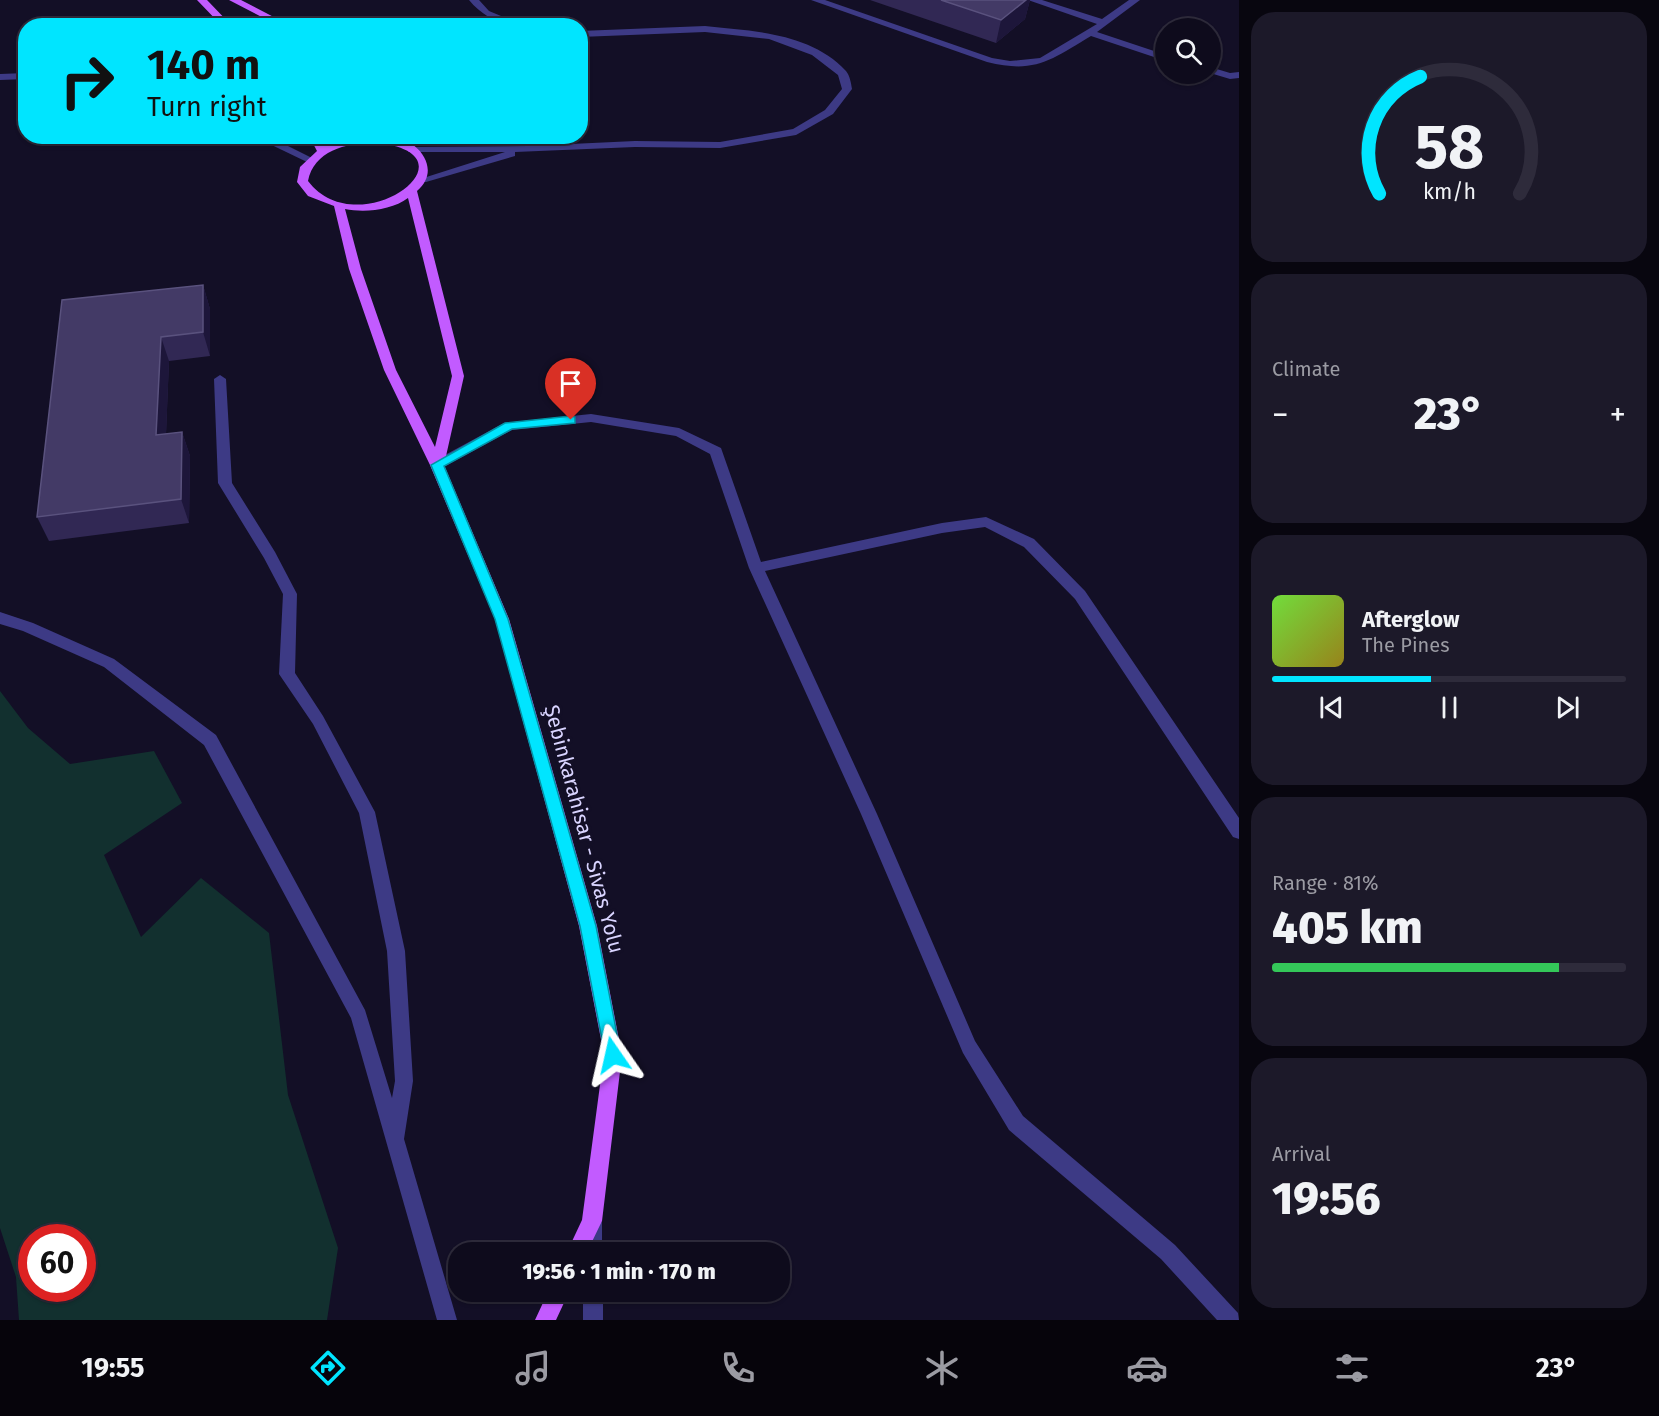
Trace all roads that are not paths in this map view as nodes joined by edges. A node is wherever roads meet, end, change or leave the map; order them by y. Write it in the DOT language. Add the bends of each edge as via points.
graph roads {
  1 [pos="202,0"];
  2 [pos="234,0"];
  3 [pos="474,0"];
  4 [pos="816,0"];
  5 [pos="1033,0"];
  6 [pos="1135,0"];
  7 [pos="220,18"];
  8 [pos="271,18"];
  9 [pos="499,18"];
  10 [pos="1104,23"];
  11 [pos="1090,33"];
  12 [pos="588,34"];
  13 [pos="1155,54"];
  14 [pos="1221,73"];
  15 [pos="1239,75"];
  16 [pos="18,76"];
  17 [pos="0,77"];
  18 [pos="276,144"];
  19 [pos="319,144"];
  20 [pos="340,144"];
  21 [pos="402,144"];
  22 [pos="528,149"];
  23 [pos="412,150"];
  24 [pos="323,151"];
  25 [pos="311,160"];
  26 [pos="422,180"];
  27 [pos="412,191"];
  28 [pos="339,206"];
  29 [pos="220,379"];
  30 [pos="437,465"];
  31 [pos="756,568"];
  32 [pos="0,618"];
  33 [pos="1239,832"];
  34 [pos="395,1142"];
  35 [pos="592,1221"];
  36 [pos="582,1242"];
  37 [pos="592,1242"];
  38 [pos="554,1302"];
  39 [pos="593,1302"];
  40 [pos="447,1320"];
  41 [pos="545,1320"];
  42 [pos="593,1320"];
  43 [pos="1231,1320"];
  1 -- 7 [label="main road"];
  2 -- 8 [label="main road"];
  3 -- 9 [label="street" via="486,13"];
  4 -- 11 [label="street" via="1010,64 1042,61"];
  5 -- 10 [label="street"];
  6 -- 10 [label="street"];
  10 -- 11 [label="street"];
  11 -- 13 [label="street"];
  12 -- 22 [label="street" via="705,29 771,36 815,52 843,74 847,89 829,112 796,132 720,145"];
  14 -- 15 [label="street"];
  16 -- 17 [label="street"];
  18 -- 25 [label="street"];
  19 -- 24 [label="main road"];
  20 -- 24 [label="main road"];
  21 -- 23 [label="main road"];
  22 -- 23 [label="street"];
  22 -- 26 [label="street"];
  23 -- 26 [label="main road" via="425,169"];
  24 -- 25 [label="main road"];
  25 -- 28 [label="main road" via="303,183 322,201"];
  26 -- 27 [label="main road"];
  27 -- 28 [label="main road" via="379,206"];
  27 -- 30 [label="main road" via="458,376"];
  28 -- 30 [label="main road, Şebinkarahisar - Sivas Yolu" via="355,269 390,370"];
  29 -- 34 [label="street" via="225,483 290,594 287,674 318,720 367,812 396,951 404,1081"];
  30 -- 31 [label="street" via="509,426 591,418 679,432 716,451"];
  30 -- 35 [label="main road, Şebinkarahisar - Sivas Yolu" via="502,619 588,926 613,1055"];
  31 -- 33 [label="street" via="986,522 1029,543 1080,595"];
  31 -- 43 [label="street" via="969,1047 1016,1123 1168,1252"];
  32 -- 34 [label="street" via="109,663 210,740 359,1016"];
  34 -- 40 [label="street"];
  35 -- 36 [label="main road, Şebinkarahisar - Sivas Yolu"];
  35 -- 37 [label="street"];
  38 -- 41 [label="main road"];
  39 -- 42 [label="street"];
}
